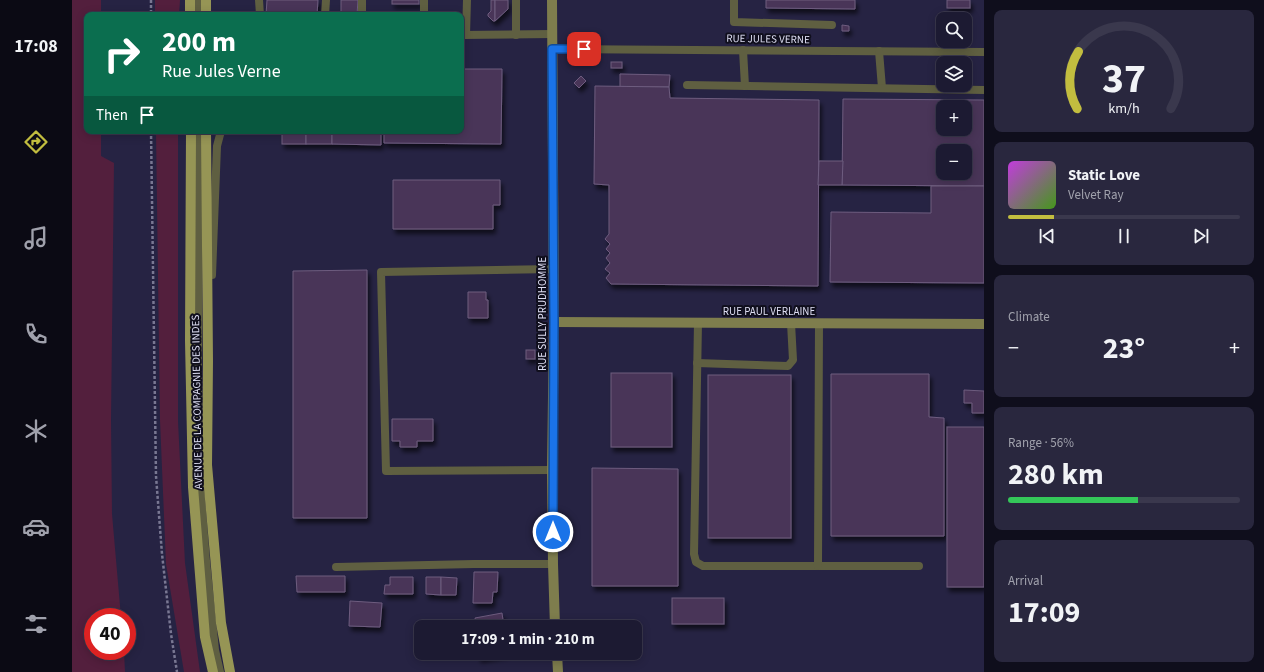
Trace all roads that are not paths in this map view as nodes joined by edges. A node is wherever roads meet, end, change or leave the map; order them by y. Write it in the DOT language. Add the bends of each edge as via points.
graph roads {
  1 [pos="190,0"];
  2 [pos="198,0"];
  3 [pos="206,0"];
  4 [pos="259,0"];
  5 [pos="326,0"];
  6 [pos="362,0"];
  7 [pos="424,0"];
  8 [pos="467,0"];
  9 [pos="516,0"];
  10 [pos="552,0"];
  11 [pos="734,0"];
  12 [pos="190,12"];
  13 [pos="198,12"];
  14 [pos="206,12"];
  15 [pos="260,12"];
  16 [pos="326,12"];
  17 [pos="362,12"];
  18 [pos="424,12"];
  19 [pos="832,25"];
  20 [pos="552,34"];
  21 [pos="464,35"];
  22 [pos="516,35"];
  23 [pos="552,49"];
  24 [pos="743,50"];
  25 [pos="879,51"];
  26 [pos="984,52"];
  27 [pos="687,84"];
  28 [pos="745,86"];
  29 [pos="882,88"];
  30 [pos="984,90"];
  31 [pos="192,134"];
  32 [pos="198,134"];
  33 [pos="206,134"];
  34 [pos="220,134"];
  35 [pos="554,269"];
  36 [pos="554,322"];
  37 [pos="698,322"];
  38 [pos="791,323"];
  39 [pos="819,323"];
  40 [pos="984,324"];
  41 [pos="208,362"];
  42 [pos="697,363"];
  43 [pos="552,470"];
  44 [pos="553,564"];
  45 [pos="818,566"];
  46 [pos="920,566"];
  47 [pos="336,567"];
  48 [pos="555,620"];
  49 [pos="557,660"];
  50 [pos="213,672"];
  51 [pos="220,672"];
  52 [pos="230,672"];
  53 [pos="558,672"];
  1 -- 12 [label="main road"];
  2 -- 13 [label="lane"];
  3 -- 14 [label="main road"];
  4 -- 15 [label="lane"];
  5 -- 16 [label="lane"];
  6 -- 17 [label="lane"];
  7 -- 18 [label="lane"];
  8 -- 21 [label="lane"];
  9 -- 22 [label="lane"];
  10 -- 20 [label="street, RUE SULLY PRUDHOMME"];
  11 -- 19 [label="lane" via="734,22"];
  20 -- 22 [label="lane"];
  20 -- 23 [label="street, RUE SULLY PRUDHOMME"];
  21 -- 22 [label="lane"];
  23 -- 24 [label="lane, RUE JULES VERNE"];
  23 -- 35 [label="street, RUE SULLY PRUDHOMME"];
  24 -- 25 [label="lane, RUE JULES VERNE"];
  24 -- 28 [label="lane"];
  25 -- 26 [label="lane, RUE JULES VERNE"];
  25 -- 29 [label="lane"];
  27 -- 28 [label="lane"];
  28 -- 29 [label="lane"];
  29 -- 30 [label="lane"];
  31 -- 50 [label="main road, AVENUE DE LA COMPAGNIE DES INDES" via="190,340 193,487 205,637"];
  32 -- 51 [label="lane, AVENUE DE LA COMPAGNIE DES INDES" via="198,458 215,650"];
  33 -- 41 [label="main road, AVENUE DE LA COMPAGNIE DES INDES"];
  34 -- 41 [label="lane" via="217,146"];
  35 -- 36 [label="street, RUE SULLY PRUDHOMME"];
  35 -- 43 [label="lane" via="381,272 386,471"];
  36 -- 37 [label="street, RUE PAUL VERLAINE"];
  36 -- 43 [label="street, RUE SULLY PRUDHOMME"];
  37 -- 38 [label="street, RUE PAUL VERLAINE"];
  37 -- 42 [label="lane"];
  38 -- 39 [label="street, RUE PAUL VERLAINE"];
  38 -- 42 [label="lane" via="793,360 788,366"];
  39 -- 40 [label="street, RUE PAUL VERLAINE"];
  39 -- 45 [label="lane"];
  41 -- 52 [label="main road, AVENUE DE LA COMPAGNIE DES INDES" via="207,465 221,623"];
  42 -- 45 [label="lane" via="694,554 696,562 702,566"];
  43 -- 44 [label="street, RUE SULLY PRUDHOMME"];
  44 -- 47 [label="lane"];
  44 -- 48 [label="street, RUE SULLY PRUDHOMME"];
  45 -- 46 [label="lane"];
  49 -- 53 [label="street"];
}
